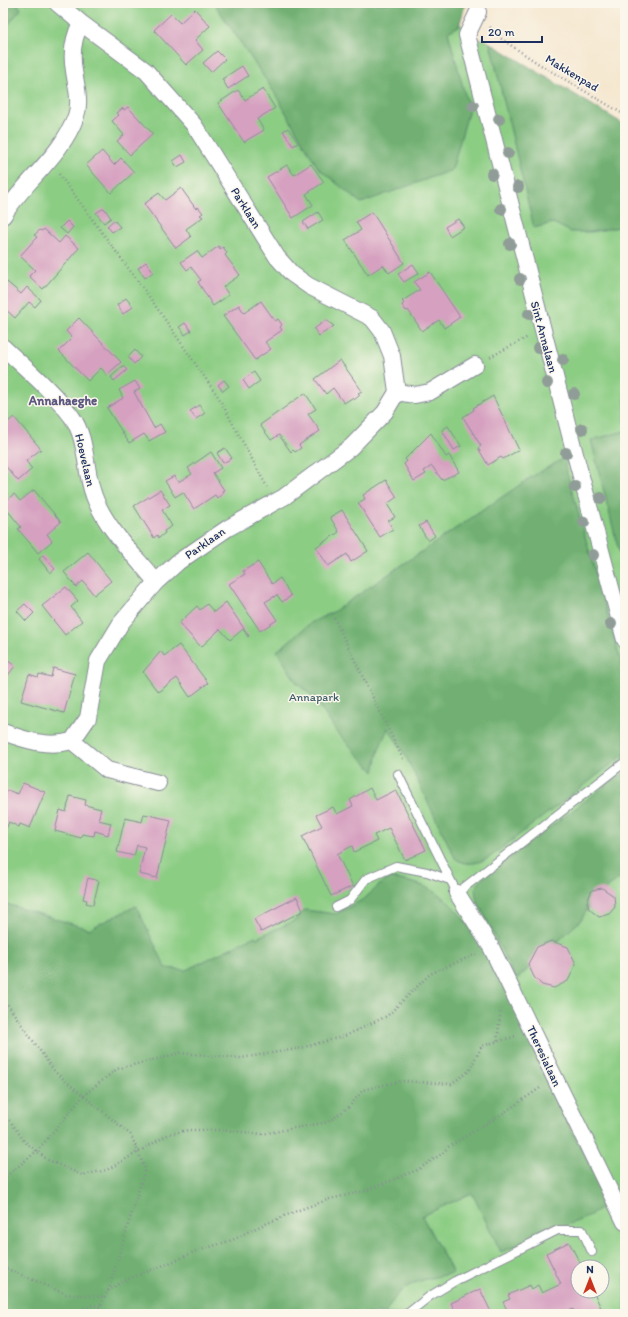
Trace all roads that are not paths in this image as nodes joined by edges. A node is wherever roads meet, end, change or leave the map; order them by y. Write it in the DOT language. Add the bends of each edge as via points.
graph roads {
  1 [pos="57,3"];
  2 [pos="478,12"];
  3 [pos="81,23"];
  4 [pos="3,216"];
  5 [pos="3,347"];
  6 [pos="475,365"];
  7 [pos="397,392"];
  8 [pos="156,582"];
  9 [pos="625,640"];
  10 [pos="3,732"];
  11 [pos="72,741"];
  12 [pos="625,762"];
  13 [pos="398,774"];
  14 [pos="158,783"];
  15 [pos="453,887"];
  16 [pos="336,907"];
  17 [pos="625,1222"];
  18 [pos="592,1252"];
  19 [pos="407,1314"];
  1 -- 3 [label="street, Parklaan"];
  2 -- 9 [label="street, Sint Annalaan" via="467,35"];
  3 -- 4 [label="street" via="74,38 73,50 73,69 78,89 77,114 68,133 46,164"];
  3 -- 7 [label="street, Parklaan" via="146,71 194,125 277,257 292,274 309,286 372,318 382,331 392,356"];
  5 -- 8 [label="street, Hoevelaan" via="72,417 81,434 93,494 101,513"];
  6 -- 7 [label="street" via="430,392 415,395"];
  7 -- 8 [label="street, Parklaan" via="385,412 351,447 284,497 228,528 178,562"];
  8 -- 11 [label="street, Parklaan" via="121,623 98,661 88,718"];
  10 -- 11 [label="street" via="26,741 55,745"];
  11 -- 14 [label="street" via="107,770"];
  12 -- 15 [label="lane"];
  13 -- 15 [label="lane"];
  15 -- 16 [label="lane" via="427,872 396,866 366,879 350,900"];
  15 -- 17 [label="street, Theresialaan" via="491,947"];
  18 -- 19 [label="lane" via="582,1230 558,1230 455,1281"];
}
